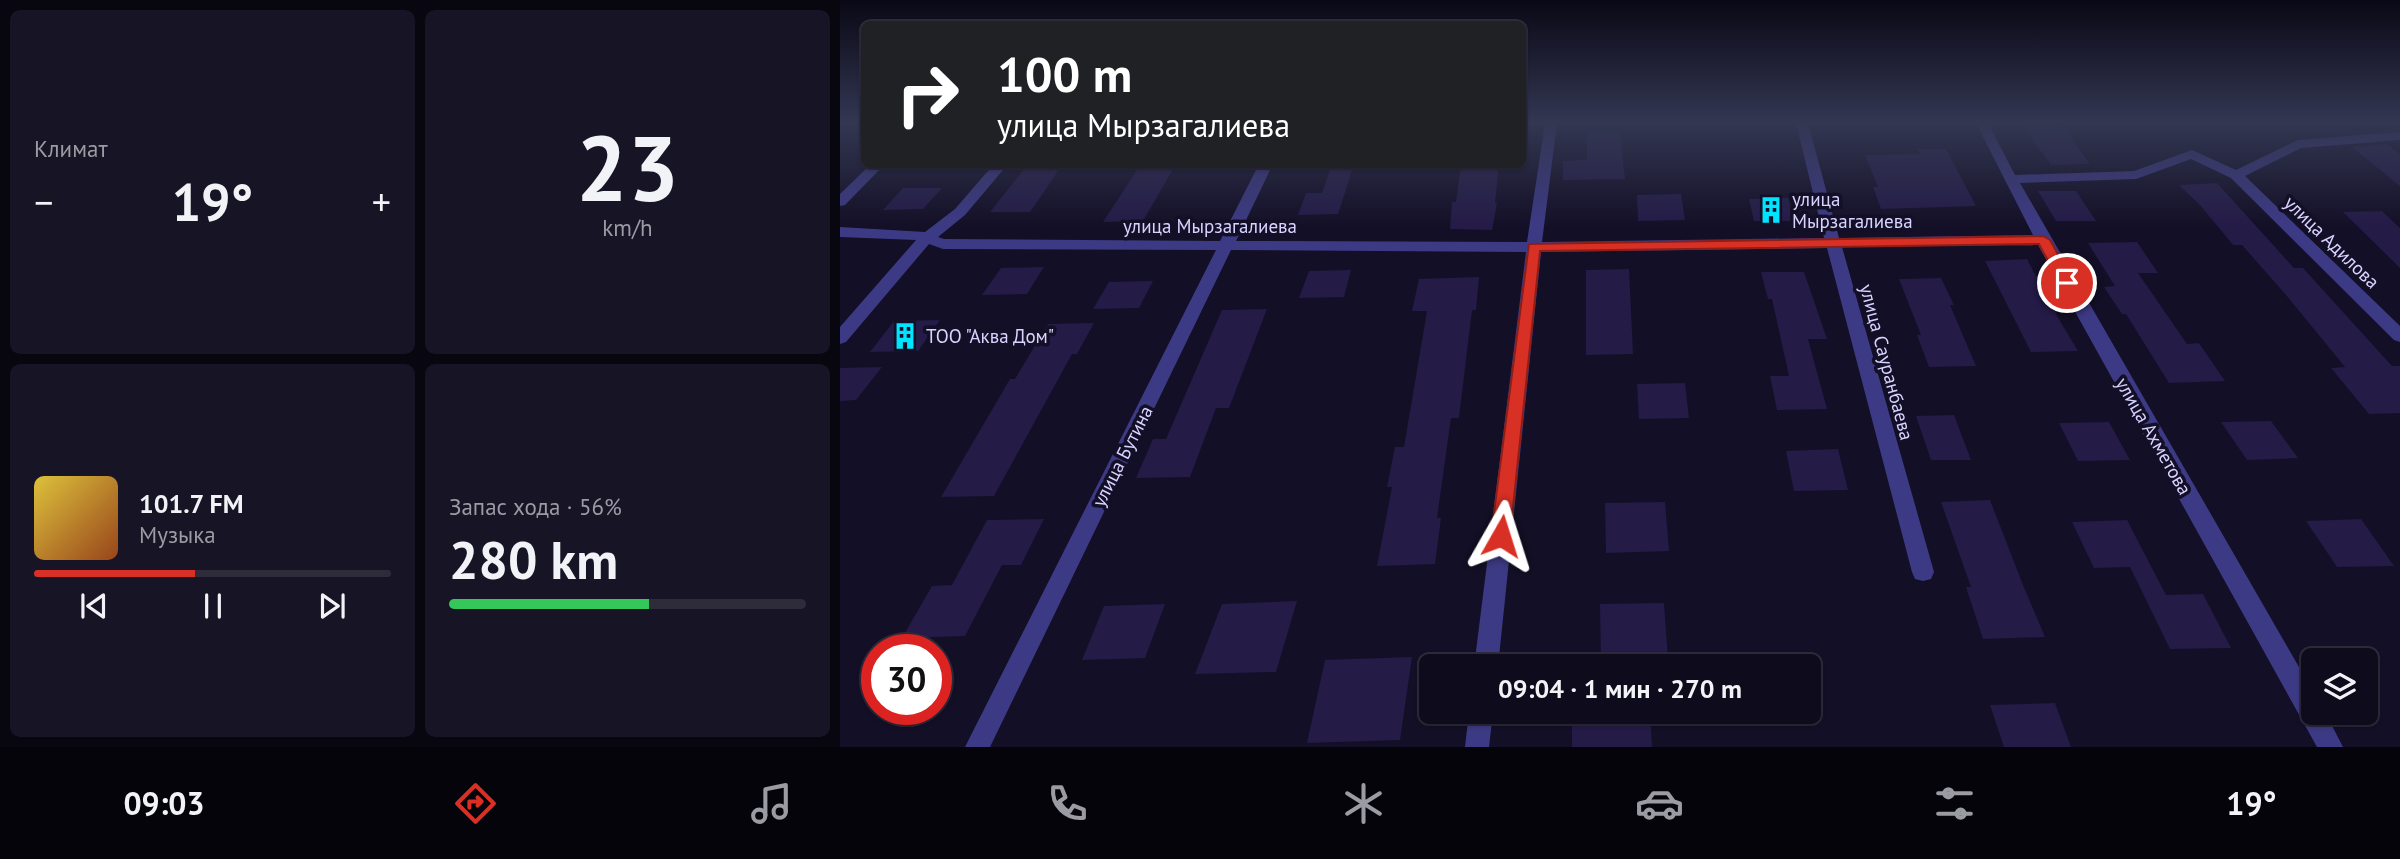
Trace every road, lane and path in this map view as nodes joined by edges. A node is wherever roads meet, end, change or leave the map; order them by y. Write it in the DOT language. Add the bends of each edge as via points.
graph roads {
  1 [pos="1546,158"];
  2 [pos="1811,158"];
  3 [pos="2000,158"];
  4 [pos="2182,158"];
  5 [pos="2200,158"];
  6 [pos="2270,158"];
  7 [pos="875,168"];
  8 [pos="998,168"];
  9 [pos="1264,168"];
  10 [pos="2236,175"];
  11 [pos="2011,179"];
  12 [pos="840,202"];
  13 [pos="840,232"];
  14 [pos="929,239"];
  15 [pos="2043,240"];
  16 [pos="1227,245"];
  17 [pos="1834,245"];
  18 [pos="1534,247"];
  19 [pos="2400,336"];
  20 [pos="840,338"];
  21 [pos="1923,572"];
  22 [pos="1487,654"];
  23 [pos="1480,724"];
  24 [pos="977,747"];
  25 [pos="1477,747"];
  26 [pos="2331,747"];
  1 -- 18 [label="street"];
  2 -- 17 [label="street, улица Сауранбаева"];
  3 -- 11 [label="street, улица Ахметова"];
  4 -- 11 [label="street, улица Адилова" via="2136,175"];
  5 -- 10 [label="street, улица Адилова"];
  6 -- 10 [label="street"];
  7 -- 12 [label="street"];
  8 -- 14 [label="street"];
  9 -- 16 [label="street, улица Бутина"];
  10 -- 19 [label="street, улица Адилова"];
  11 -- 15 [label="street, улица Ахметова"];
  13 -- 14 [label="street, улица Мырзагалиева" via="918,234"];
  14 -- 16 [label="street, улица Мырзагалиева" via="943,244"];
  14 -- 20 [label="street" via="915,247"];
  15 -- 17 [label="street, улица Мырзагалиева"];
  15 -- 26 [label="street, улица Ахметова"];
  16 -- 18 [label="street, улица Мырзагалиева"];
  16 -- 24 [label="street, улица Бутина"];
  17 -- 18 [label="street, улица Мырзагалиева"];
  17 -- 21 [label="street, улица Сауранбаева"];
  18 -- 22 [label="street"];
  23 -- 25 [label="street"];
}
